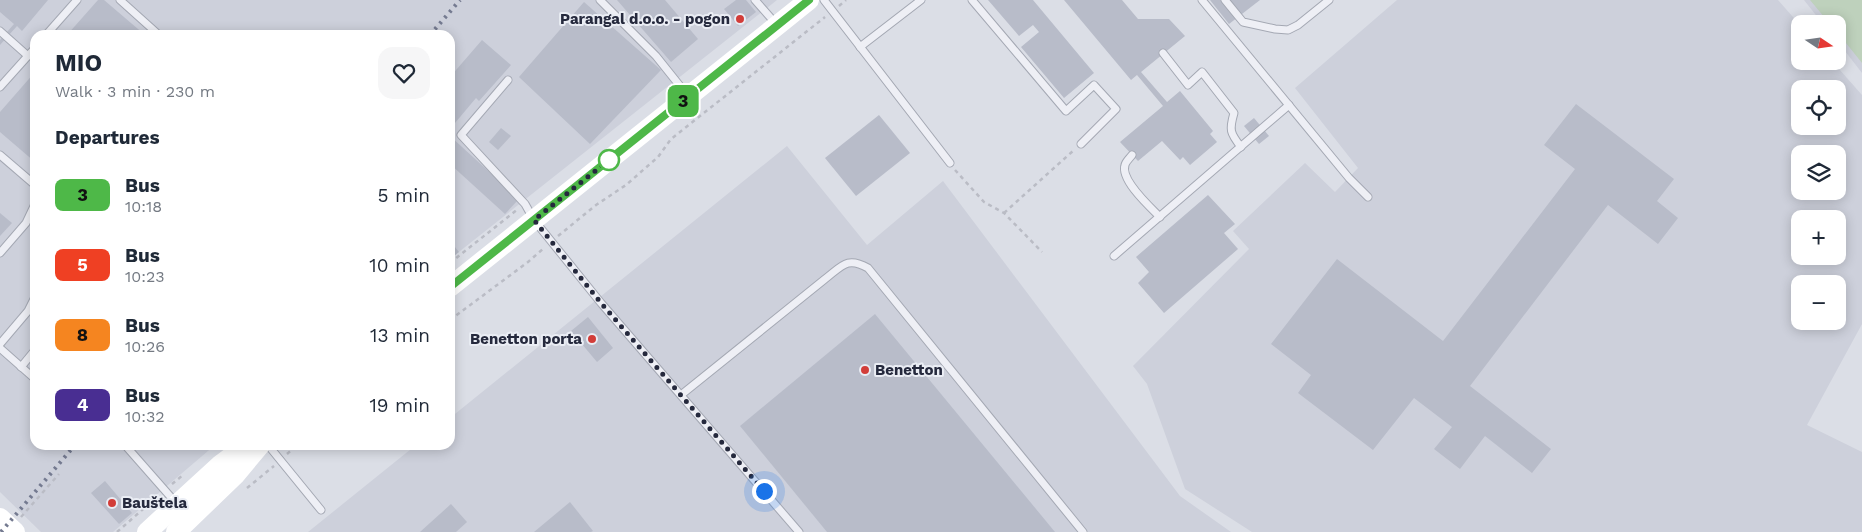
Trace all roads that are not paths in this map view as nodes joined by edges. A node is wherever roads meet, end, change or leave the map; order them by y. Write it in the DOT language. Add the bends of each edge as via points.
graph roads {
  1 [pos="78,0"];
  2 [pos="120,0"];
  3 [pos="600,0"];
  4 [pos="755,0"];
  5 [pos="809,0"];
  6 [pos="824,0"];
  7 [pos="920,0"];
  8 [pos="972,0"];
  9 [pos="1202,0"];
  10 [pos="1225,0"];
  11 [pos="1329,0"];
  12 [pos="777,25"];
  13 [pos="51,30"];
  14 [pos="153,30"];
  15 [pos="0,31"];
  16 [pos="860,47"];
  17 [pos="30,54"];
  18 [pos="1163,54"];
  19 [pos="28,56"];
  20 [pos="508,80"];
  21 [pos="0,87"];
  22 [pos="688,96"];
  23 [pos="1289,105"];
  24 [pos="1081,144"];
  25 [pos="1241,147"];
  26 [pos="0,155"];
  27 [pos="1132,155"];
  28 [pos="950,163"];
  29 [pos="30,181"];
  30 [pos="1368,197"];
  31 [pos="529,212"];
  32 [pos="30,215"];
  33 [pos="1160,217"];
  34 [pos="0,253"];
  35 [pos="1114,256"];
  36 [pos="455,282"];
  37 [pos="30,307"];
  38 [pos="0,344"];
  39 [pos="0,348"];
  40 [pos="30,356"];
  41 [pos="21,367"];
  42 [pos="30,375"];
  43 [pos="681,395"];
  44 [pos="129,450"];
  45 [pos="240,450"];
  46 [pos="256,450"];
  47 [pos="272,450"];
  48 [pos="176,504"];
  49 [pos="321,510"];
  50 [pos="147,532"];
  51 [pos="176,532"];
  52 [pos="800,532"];
  53 [pos="1083,532"];
  1 -- 13 [label="lane"];
  2 -- 14 [label="lane"];
  3 -- 22 [label="lane" via="656,56"];
  4 -- 12 [label="lane"];
  5 -- 12 [label="main road"];
  6 -- 16 [label="lane"];
  7 -- 16 [label="lane"];
  8 -- 24 [label="lane" via="1066,111 1094,85 1116,109"];
  9 -- 23 [label="lane"];
  10 -- 11 [label="lane" via="1243,22 1288,30"];
  12 -- 22 [label="main road"];
  15 -- 19 [label="lane"];
  16 -- 28 [label="lane"];
  17 -- 19 [label="lane"];
  18 -- 25 [label="lane" via="1188,85 1202,72 1234,113 1231,135"];
  19 -- 21 [label="lane"];
  20 -- 31 [label="lane" via="461,135"];
  22 -- 31 [label="main road"];
  23 -- 25 [label="lane"];
  23 -- 30 [label="lane" via="1348,178"];
  25 -- 33 [label="lane"];
  26 -- 29 [label="lane"];
  27 -- 33 [label="lane" via="1125,164 1128,182"];
  31 -- 36 [label="main road"];
  31 -- 43 [label="lane" via="601,303"];
  32 -- 34 [label="lane"];
  33 -- 35 [label="lane"];
  37 -- 38 [label="lane"];
  39 -- 41 [label="lane"];
  40 -- 41 [label="lane"];
  41 -- 42 [label="lane"];
  43 -- 52 [label="lane"];
  43 -- 53 [label="lane" via="840,267 847,262 858,262 868,268"];
  44 -- 48 [label="lane"];
  45 -- 48 [label="main road"];
  46 -- 51 [label="main road" via="235,475"];
  47 -- 49 [label="lane"];
  48 -- 50 [label="main road"];
}
